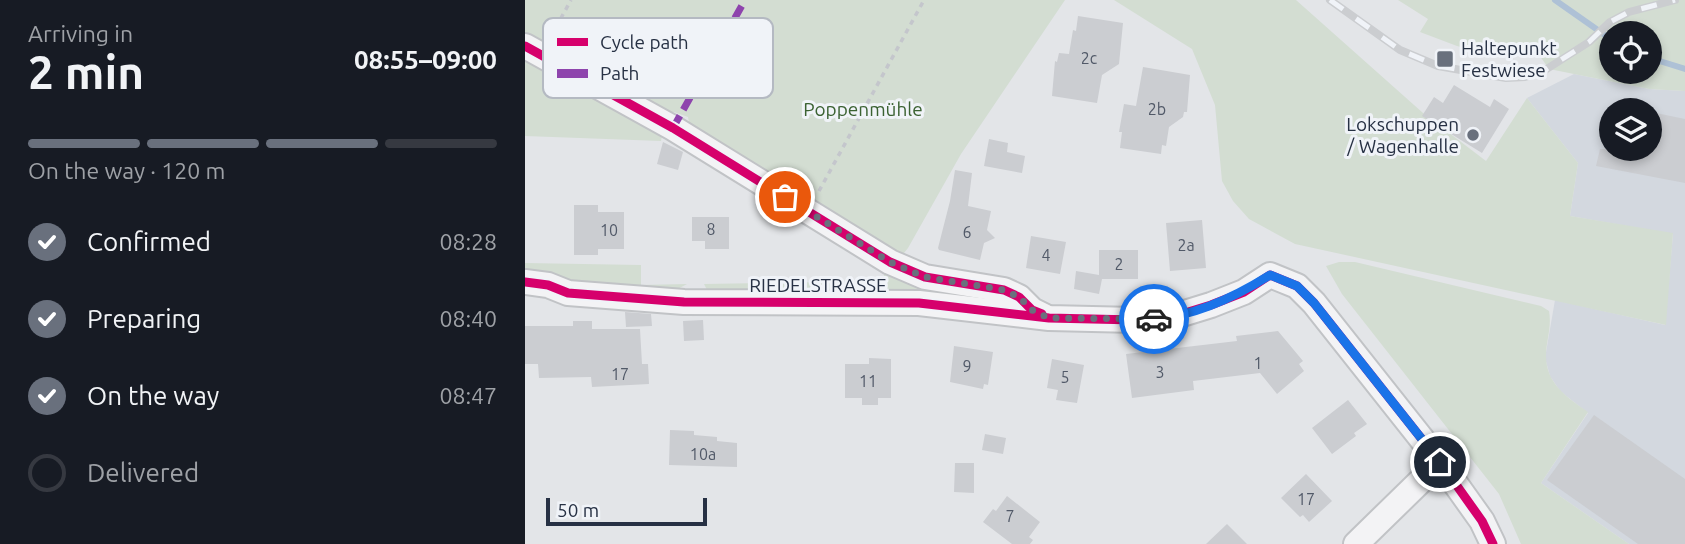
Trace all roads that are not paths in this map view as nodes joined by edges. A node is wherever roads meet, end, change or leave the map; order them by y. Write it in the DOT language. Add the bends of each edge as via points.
graph roads {
  1 [pos="619,98"];
  2 [pos="525,282"];
  3 [pos="1049,318"];
  4 [pos="1440,462"];
  5 [pos="1356,544"];
  6 [pos="1493,544"];
  1 -- 3 [label="street" via="890,262 925,277 1004,290"];
  2 -- 3 [label="street, RIEDELSTRASSE" via="568,293 684,302 919,303"];
  3 -- 4 [label="street, RIEDELSTRASSE" via="1172,317 1244,292 1270,275 1297,286 1314,303"];
  4 -- 5 [label="street"];
  4 -- 6 [label="street"];
}
